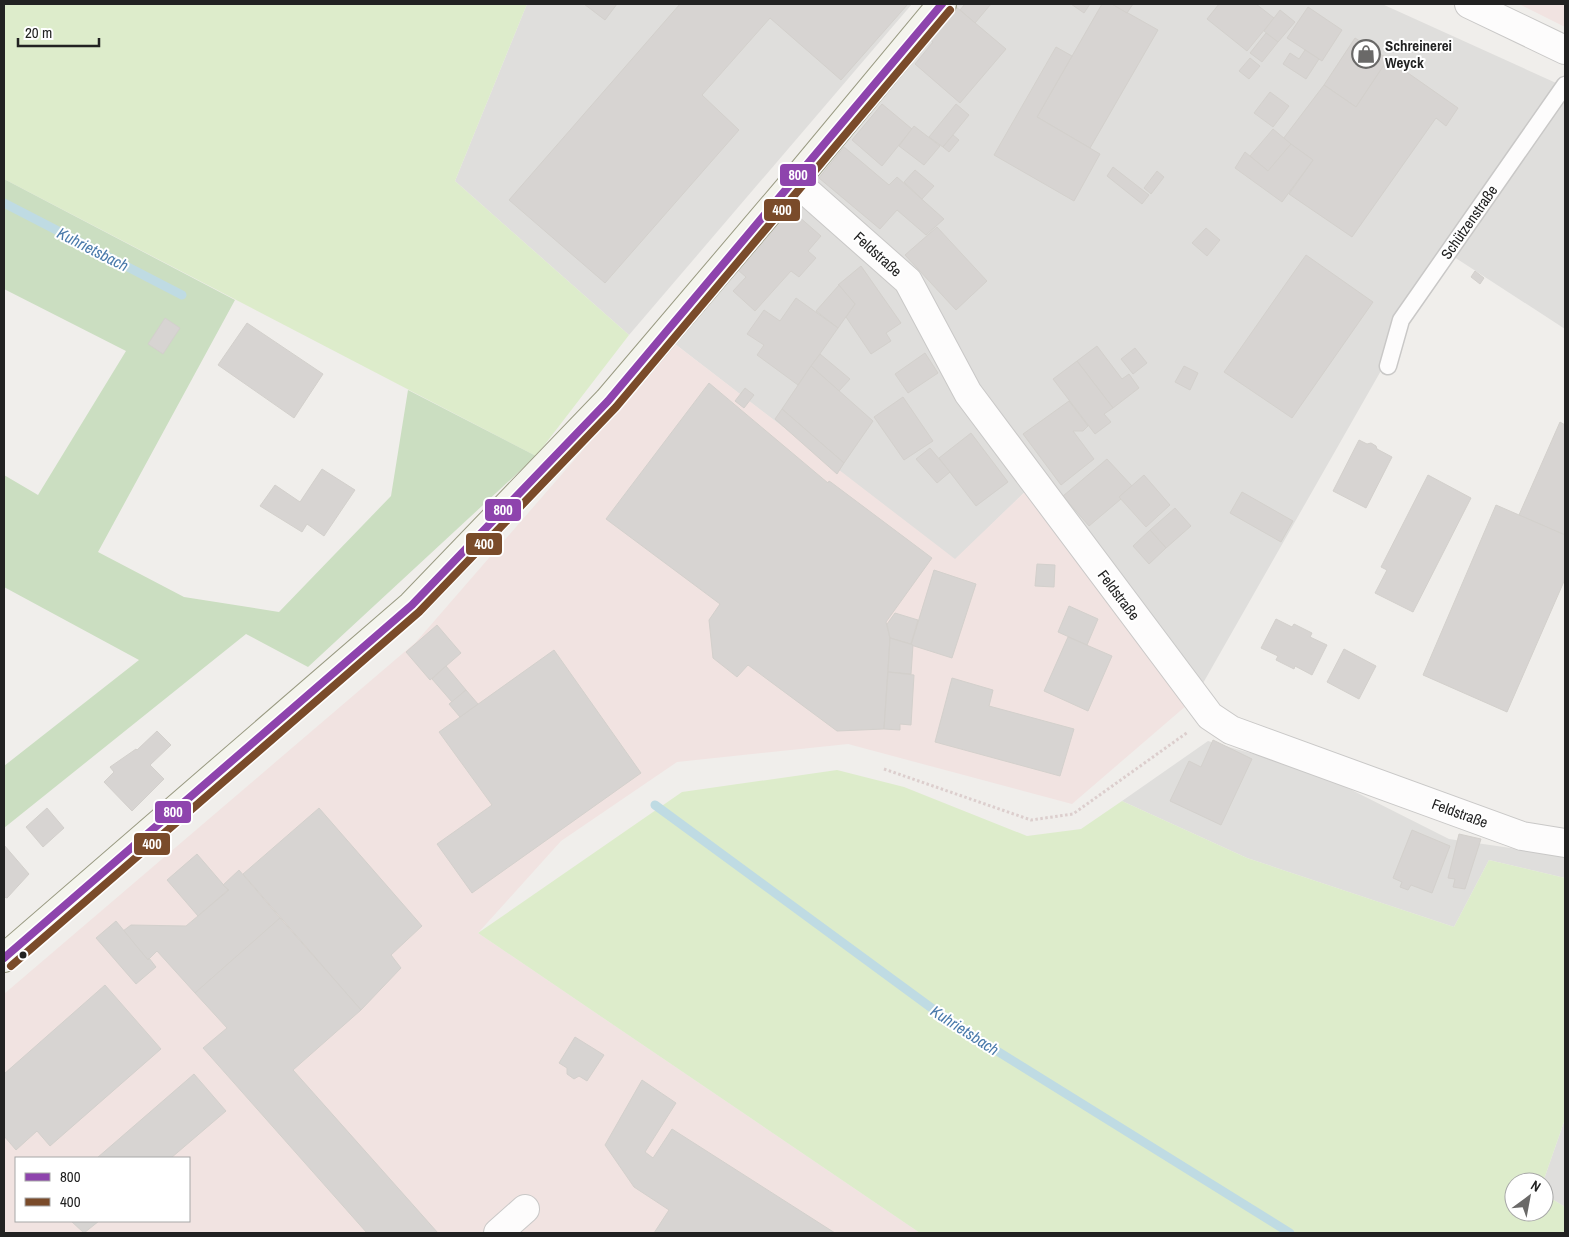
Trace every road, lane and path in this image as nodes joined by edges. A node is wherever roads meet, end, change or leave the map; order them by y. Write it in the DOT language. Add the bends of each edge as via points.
graph roads {
  1 [pos="942,4"];
  2 [pos="1469,4"];
  3 [pos="1565,50"];
  4 [pos="1565,85"];
  5 [pos="795,181"];
  6 [pos="1388,366"];
  7 [pos="1210,716"];
  8 [pos="884,769"];
  9 [pos="1565,843"];
  10 [pos="4,958"];
  11 [pos="525,1208"];
  12 [pos="498,1233"];
  1 -- 5 [label="main road"];
  2 -- 3 [label="street"];
  4 -- 6 [label="lane, Schützenstraße" via="1401,320"];
  5 -- 7 [label="street, Feldstraße" via="908,281 968,393"];
  5 -- 10 [label="main road" via="608,401 412,605"];
  7 -- 8 [label="path" via="1073,814 1031,820"];
  7 -- 9 [label="street, Feldstraße" via="1231,730 1522,836"];
  11 -- 12 [label="street"];
}
